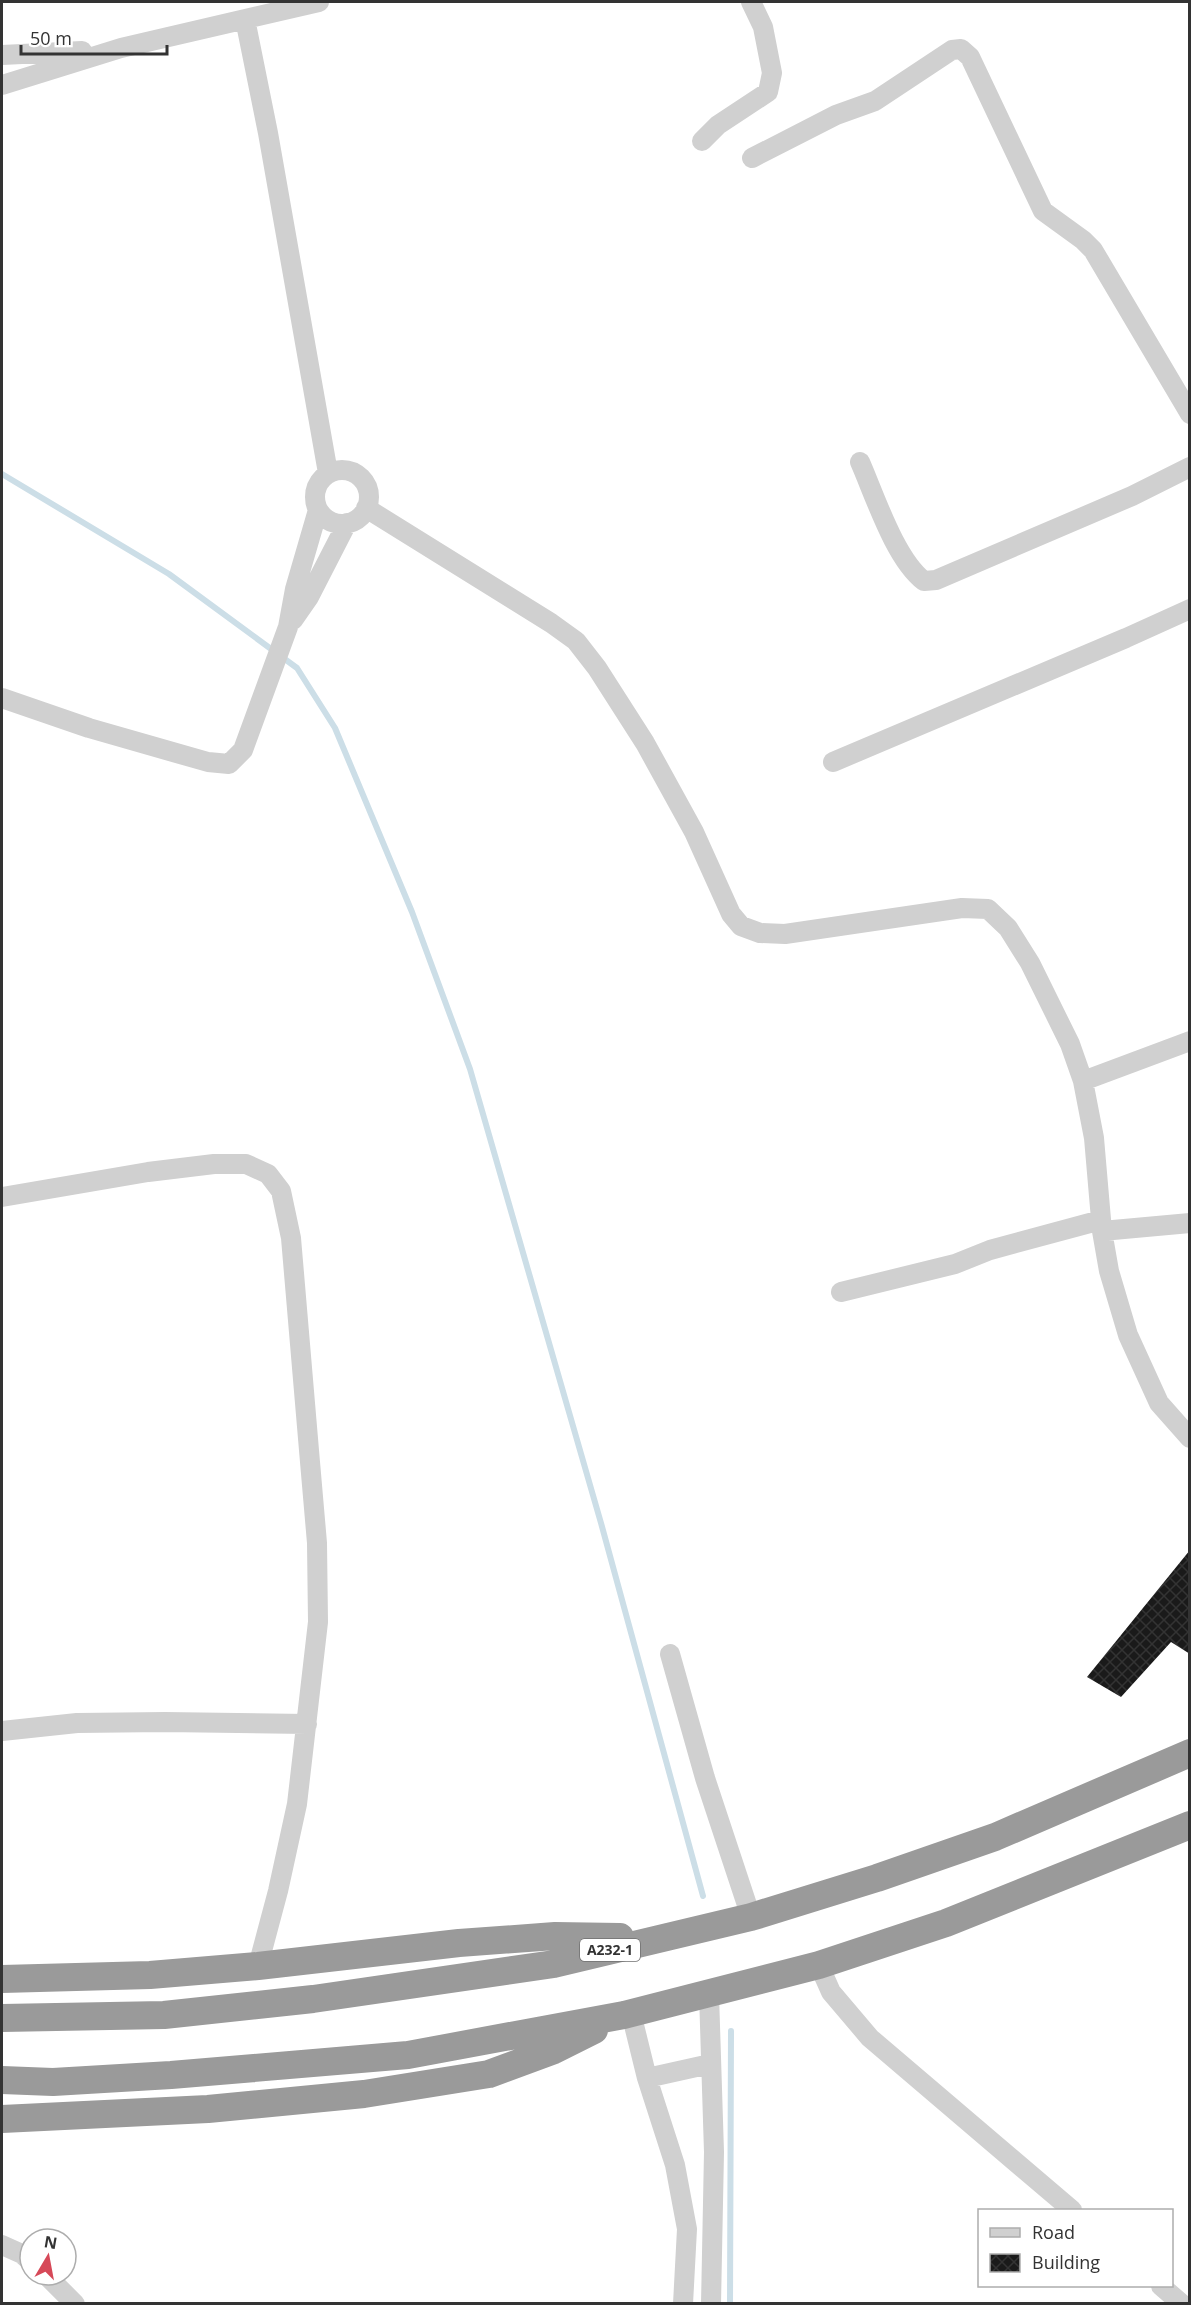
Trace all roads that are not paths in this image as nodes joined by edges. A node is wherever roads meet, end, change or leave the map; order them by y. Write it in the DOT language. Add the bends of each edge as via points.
graph roads {
  1 [pos="319,2"];
  2 [pos="751,2"];
  3 [pos="245,19"];
  4 [pos="121,48"];
  5 [pos="2,55"];
  6 [pos="2,85"];
  7 [pos="702,141"];
  8 [pos="752,158"];
  9 [pos="1190,414"];
  10 [pos="860,462"];
  11 [pos="1190,467"];
  12 [pos="328,473"];
  13 [pos="366,508"];
  14 [pos="318,510"];
  15 [pos="347,523"];
  16 [pos="1190,609"];
  17 [pos="288,627"];
  18 [pos="2,698"];
  19 [pos="833,762"];
  20 [pos="1190,1041"];
  21 [pos="1083,1081"];
  22 [pos="2,1197"];
  23 [pos="1190,1223"];
  24 [pos="1102,1225"];
  25 [pos="841,1292"];
  26 [pos="1190,1438"];
  27 [pos="670,1654"];
  28 [pos="307,1724"];
  29 [pos="2,1731"];
  30 [pos="1190,1753"];
  31 [pos="1190,1825"];
  32 [pos="751,1917"];
  33 [pos="655,1938"];
  34 [pos="819,1965"];
  35 [pos="258,1966"];
  36 [pos="2,1979"];
  37 [pos="709,1994"];
  38 [pos="628,2014"];
  39 [pos="2,2018"];
  40 [pos="710,2064"];
  41 [pos="647,2078"];
  42 [pos="2,2080"];
  43 [pos="2,2119"];
  44 [pos="1070,2209"];
  45 [pos="2,2245"];
  46 [pos="18,2252"];
  47 [pos="58,2287"];
  48 [pos="1162,2287"];
  49 [pos="75,2304"];
  50 [pos="683,2304"];
  51 [pos="711,2304"];
  52 [pos="1182,2304"];
  1 -- 3 [label="street"];
  2 -- 7 [label="street" via="763,27 772,73 768,92 718,125"];
  3 -- 4 [label="street"];
  3 -- 12 [label="street"];
  4 -- 5 [label="street"];
  4 -- 6 [label="street"];
  8 -- 9 [label="street" via="836,115 875,101 952,50 961,49 970,57 1043,211 1093,250"];
  10 -- 11 [label="street" via="900,550 924,581 936,580 1121,501"];
  12 -- 13 [label="street" via="345,470 360,477 368,492"];
  12 -- 14 [label="street" via="317,485"];
  13 -- 15 [label="street"];
  13 -- 21 [label="street" via="576,641 645,743 694,832 731,914 741,926 760,933 785,934 925,912 988,909 1008,928 1029,963 1070,1044"];
  14 -- 15 [label="street" via="330,521"];
  14 -- 17 [label="street"];
  15 -- 17 [label="street" via="309,597"];
  16 -- 19 [label="street"];
  17 -- 18 [label="street" via="243,750 229,764 208,762 88,728"];
  20 -- 21 [label="street"];
  21 -- 24 [label="street" via="1094,1138"];
  22 -- 28 [label="street" via="214,1164 246,1164 268,1174 281,1191 291,1238 317,1542 318,1622"];
  23 -- 24 [label="street"];
  24 -- 25 [label="street" via="990,1250 955,1264"];
  24 -- 26 [label="street" via="1109,1271 1131,1344 1159,1403"];
  27 -- 32 [label="street" via="705,1778"];
  28 -- 29 [label="street" via="77,1723"];
  28 -- 35 [label="street" via="297,1804"];
  30 -- 32 [label="highway, A232-1" via="995,1837"];
  31 -- 34 [label="highway" via="946,1923"];
  32 -- 33 [label="highway, A232-1"];
  33 -- 35 [label="highway" via="544,1937"];
  33 -- 39 [label="highway, A232-1" via="554,1964 240,2008 164,2015"];
  34 -- 37 [label="highway"];
  34 -- 44 [label="street" via="831,1992 870,2038"];
  35 -- 36 [label="highway" via="150,1975"];
  37 -- 38 [label="highway"];
  37 -- 40 [label="street"];
  38 -- 41 [label="street"];
  38 -- 42 [label="highway" via="408,2055 147,2077 53,2082"];
  38 -- 43 [label="highway" via="554,2050 489,2074 364,2094 208,2109"];
  40 -- 41 [label="street"];
  40 -- 51 [label="street" via="714,2152"];
  41 -- 50 [label="street" via="675,2165 687,2229"];
  45 -- 46 [label="street"];
  47 -- 49 [label="street"];
  48 -- 52 [label="street"];
}
